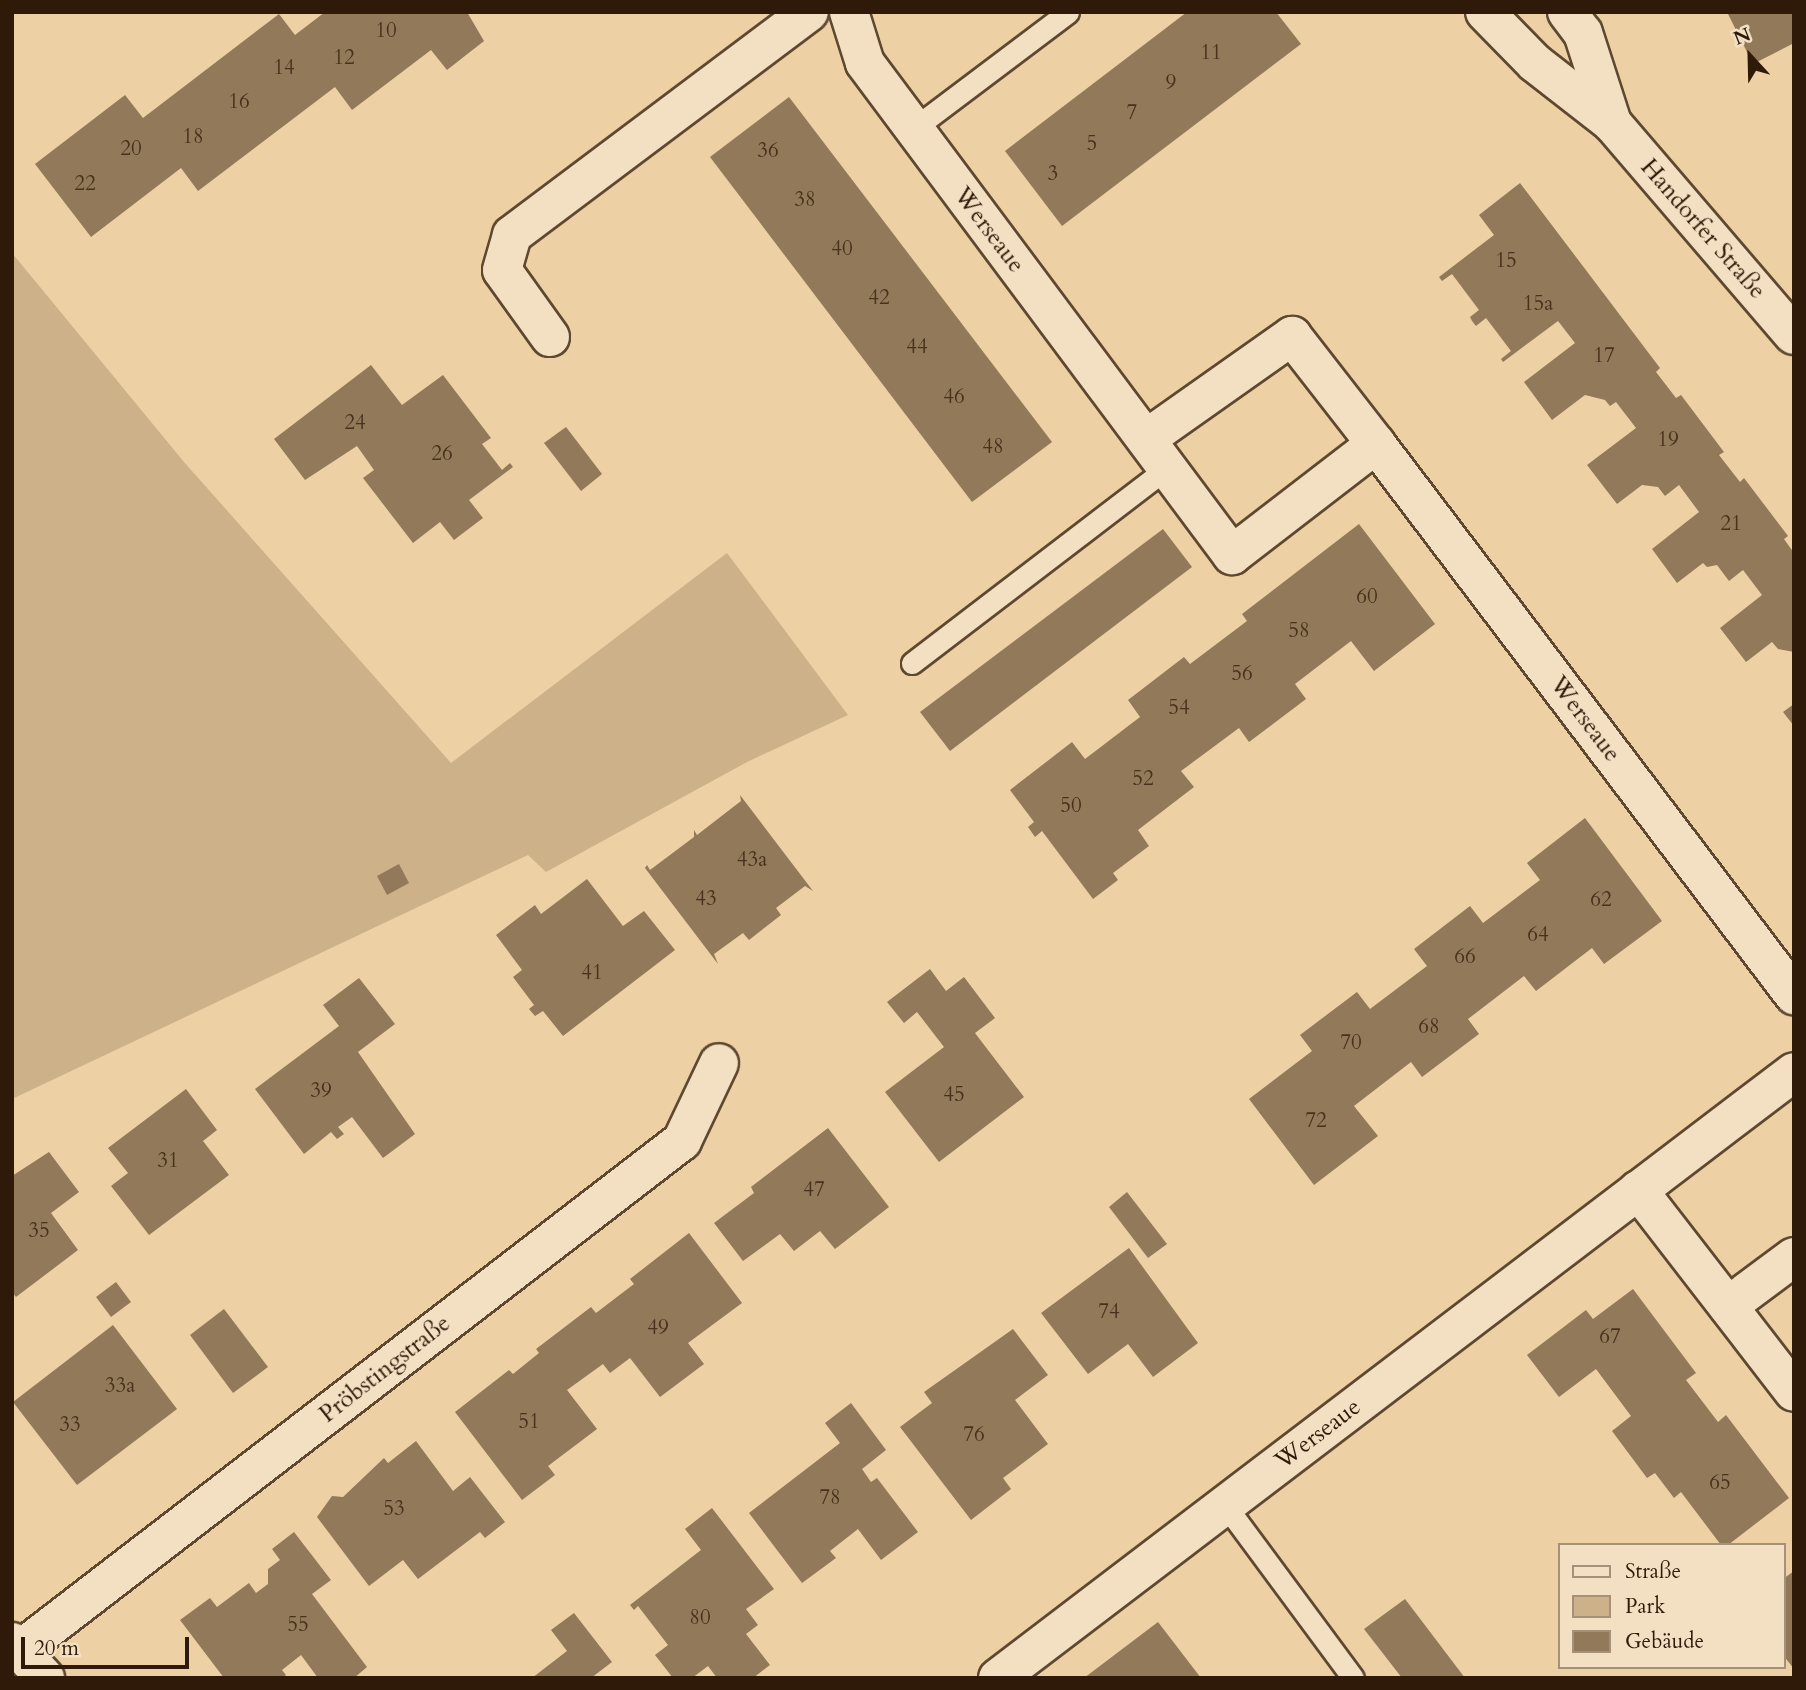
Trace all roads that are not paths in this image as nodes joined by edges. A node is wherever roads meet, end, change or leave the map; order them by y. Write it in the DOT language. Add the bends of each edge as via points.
graph roads {
  1 [pos="809,12"];
  2 [pos="849,12"];
  3 [pos="1068,12"];
  4 [pos="1485,12"];
  5 [pos="1567,12"];
  6 [pos="1612,123"];
  7 [pos="914,129"];
  8 [pos="1794,335"];
  9 [pos="550,337"];
  10 [pos="1376,444"];
  11 [pos="1156,454"];
  12 [pos="912,663"];
  13 [pos="1794,995"];
  14 [pos="719,1063"];
  15 [pos="1794,1072"];
  16 [pos="1638,1190"];
  17 [pos="1794,1256"];
  18 [pos="1728,1306"];
  19 [pos="1794,1392"];
  20 [pos="1225,1505"];
  21 [pos="16,1646"];
  22 [pos="45,1678"];
  23 [pos="998,1678"];
  24 [pos="1353,1678"];
  1 -- 9 [label="street" via="512,235 502,270"];
  2 -- 7 [label="street, Werseaue" via="864,63"];
  3 -- 7 [label="lane"];
  4 -- 6 [label="street, Handorfer Straße" via="1535,63"];
  5 -- 6 [label="street, Handorfer Straße" via="1583,33"];
  6 -- 8 [label="street, Handorfer Straße"];
  7 -- 11 [label="street, Werseaue"];
  10 -- 11 [label="street, Werseaue" via="1232,555"];
  10 -- 11 [label="street, Werseaue" via="1292,336"];
  10 -- 13 [label="street, Werseaue"];
  11 -- 12 [label="lane"];
  14 -- 21 [label="street, Pröbstingstraße" via="682,1141"];
  15 -- 16 [label="street, Werseaue"];
  16 -- 18 [label="street"];
  16 -- 20 [label="street, Werseaue"];
  17 -- 18 [label="street"];
  18 -- 19 [label="street"];
  20 -- 23 [label="street, Werseaue"];
  20 -- 24 [label="lane"];
  21 -- 22 [label="street, Pröbstingstraße"];
}
